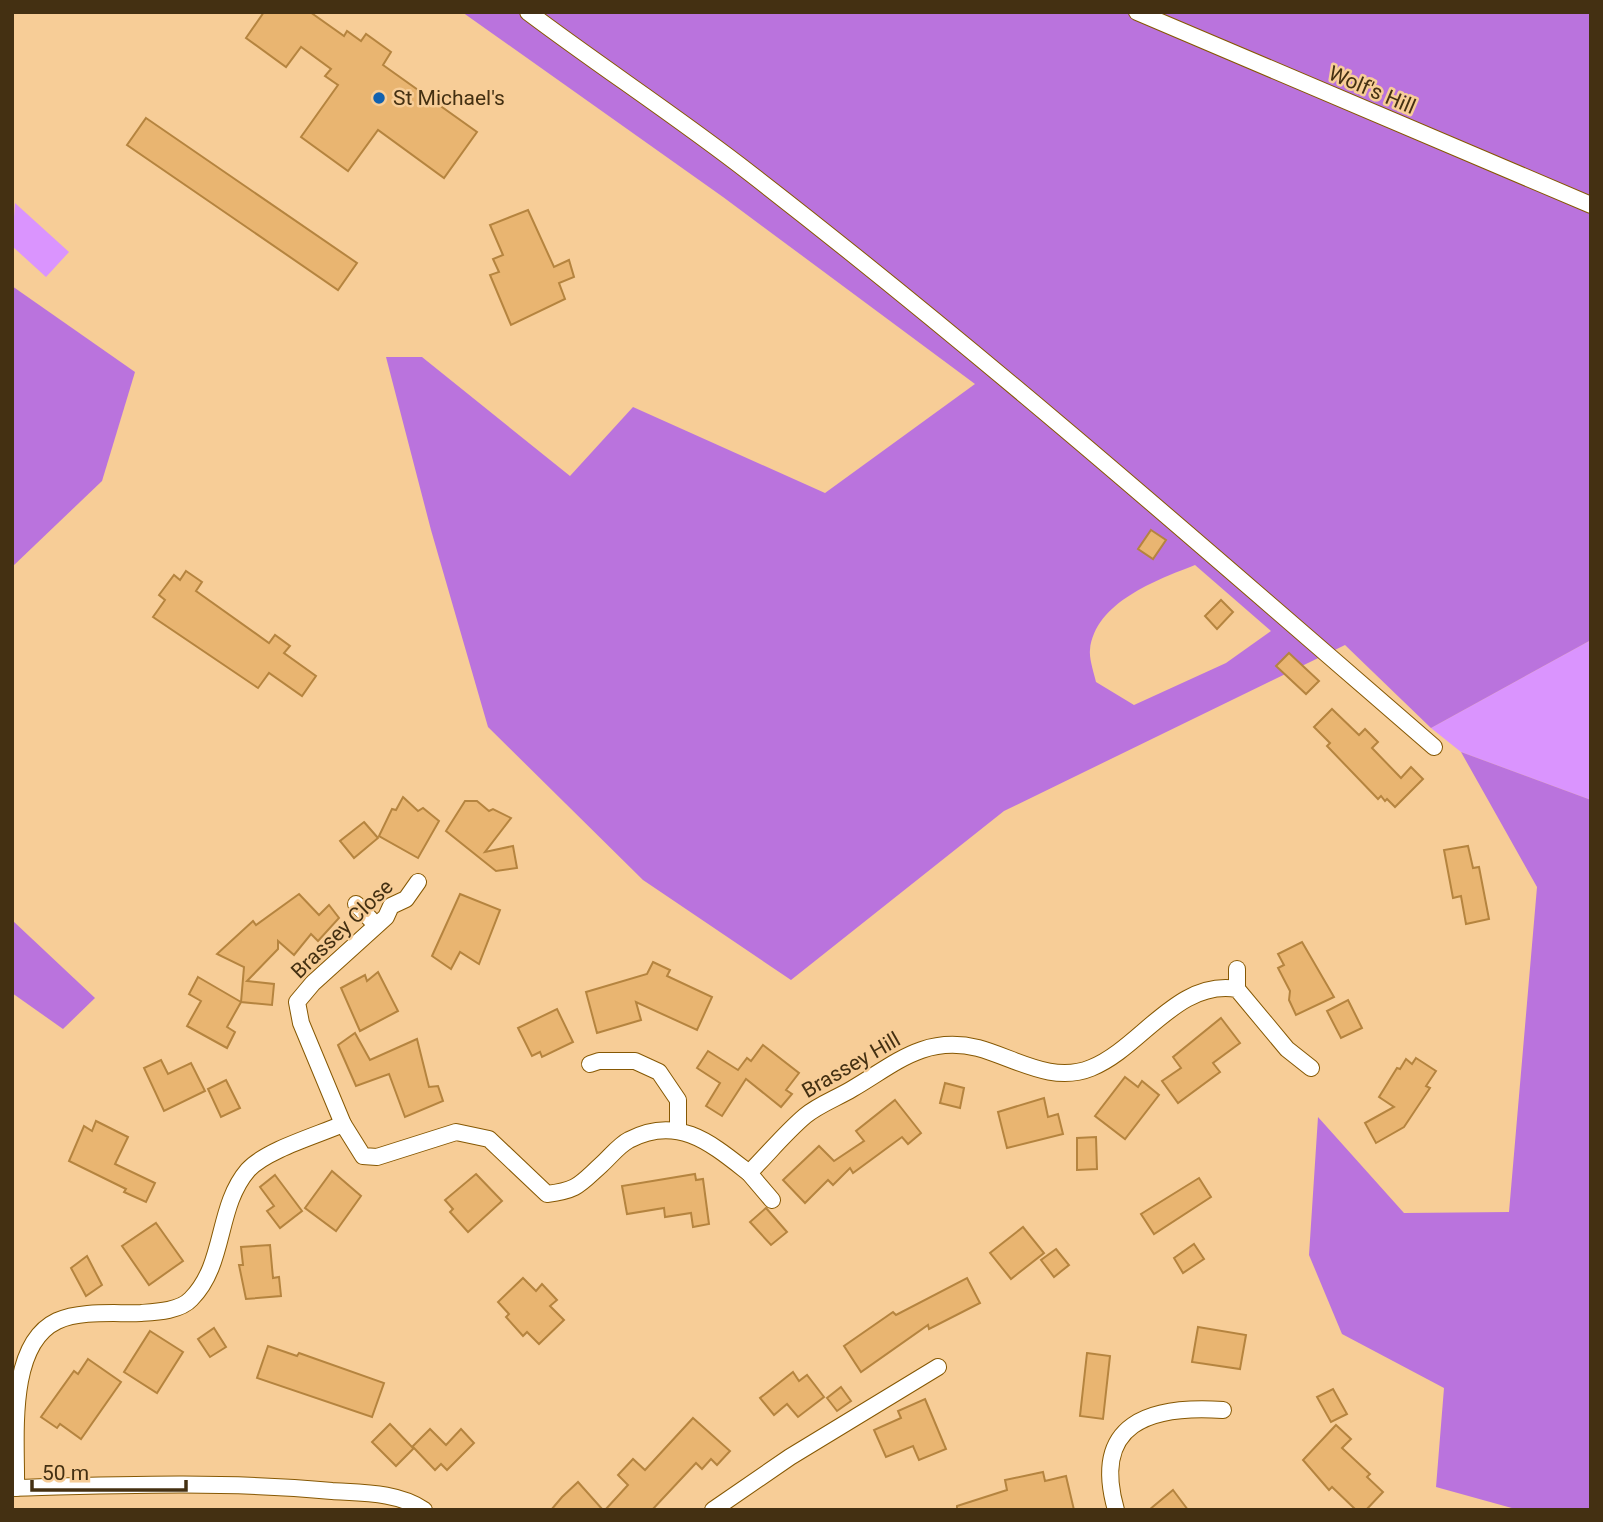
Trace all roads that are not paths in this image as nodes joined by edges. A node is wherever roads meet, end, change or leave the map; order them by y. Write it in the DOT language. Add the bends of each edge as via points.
graph roads {
  1 [pos="528,12"];
  2 [pos="1137,12"];
  3 [pos="1591,205"];
  4 [pos="1434,747"];
  5 [pos="418,882"];
  6 [pos="356,904"];
  7 [pos="376,925"];
  8 [pos="1237,969"];
  9 [pos="1237,989"];
  10 [pos="590,1064"];
  11 [pos="1311,1068"];
  12 [pos="344,1124"];
  13 [pos="678,1130"];
  14 [pos="749,1173"];
  15 [pos="772,1200"];
  16 [pos="937,1367"];
  17 [pos="1223,1410"];
  18 [pos="14,1488"];
  19 [pos="424,1510"];
  20 [pos="713,1510"];
  21 [pos="1116,1510"];
  1 -- 4 [label="street" via="752,175 1092,450"];
  2 -- 3 [label="street, Wolf's Hill"];
  5 -- 7 [label="street, Brassey Close"];
  6 -- 7 [label="street"];
  7 -- 12 [label="street, Brassey Close" via="298,1002 301,1023"];
  8 -- 9 [label="street"];
  9 -- 11 [label="street" via="1287,1049"];
  9 -- 14 [label="street, Brassey Hill" via="1222,986 1181,1001 1091,1068 1058,1074 947,1043 911,1052 807,1115"];
  10 -- 13 [label="street" via="635,1061 659,1072 678,1101"];
  12 -- 13 [label="street" via="363,1156 377,1157 456,1132 489,1139 547,1194 572,1191 628,1140 654,1131"];
  12 -- 18 [label="street" via="262,1158 248,1170 230,1202 208,1277 190,1302 161,1312 87,1315 56,1322 30,1347 18,1379"];
  13 -- 14 [label="street" via="703,1137"];
  14 -- 15 [label="street"];
  16 -- 20 [label="street"];
  17 -- 21 [label="street" via="1155,1413 1132,1424 1115,1449 1109,1482"];
  18 -- 19 [label="street" via="154,1483 279,1486 390,1496"];
}
